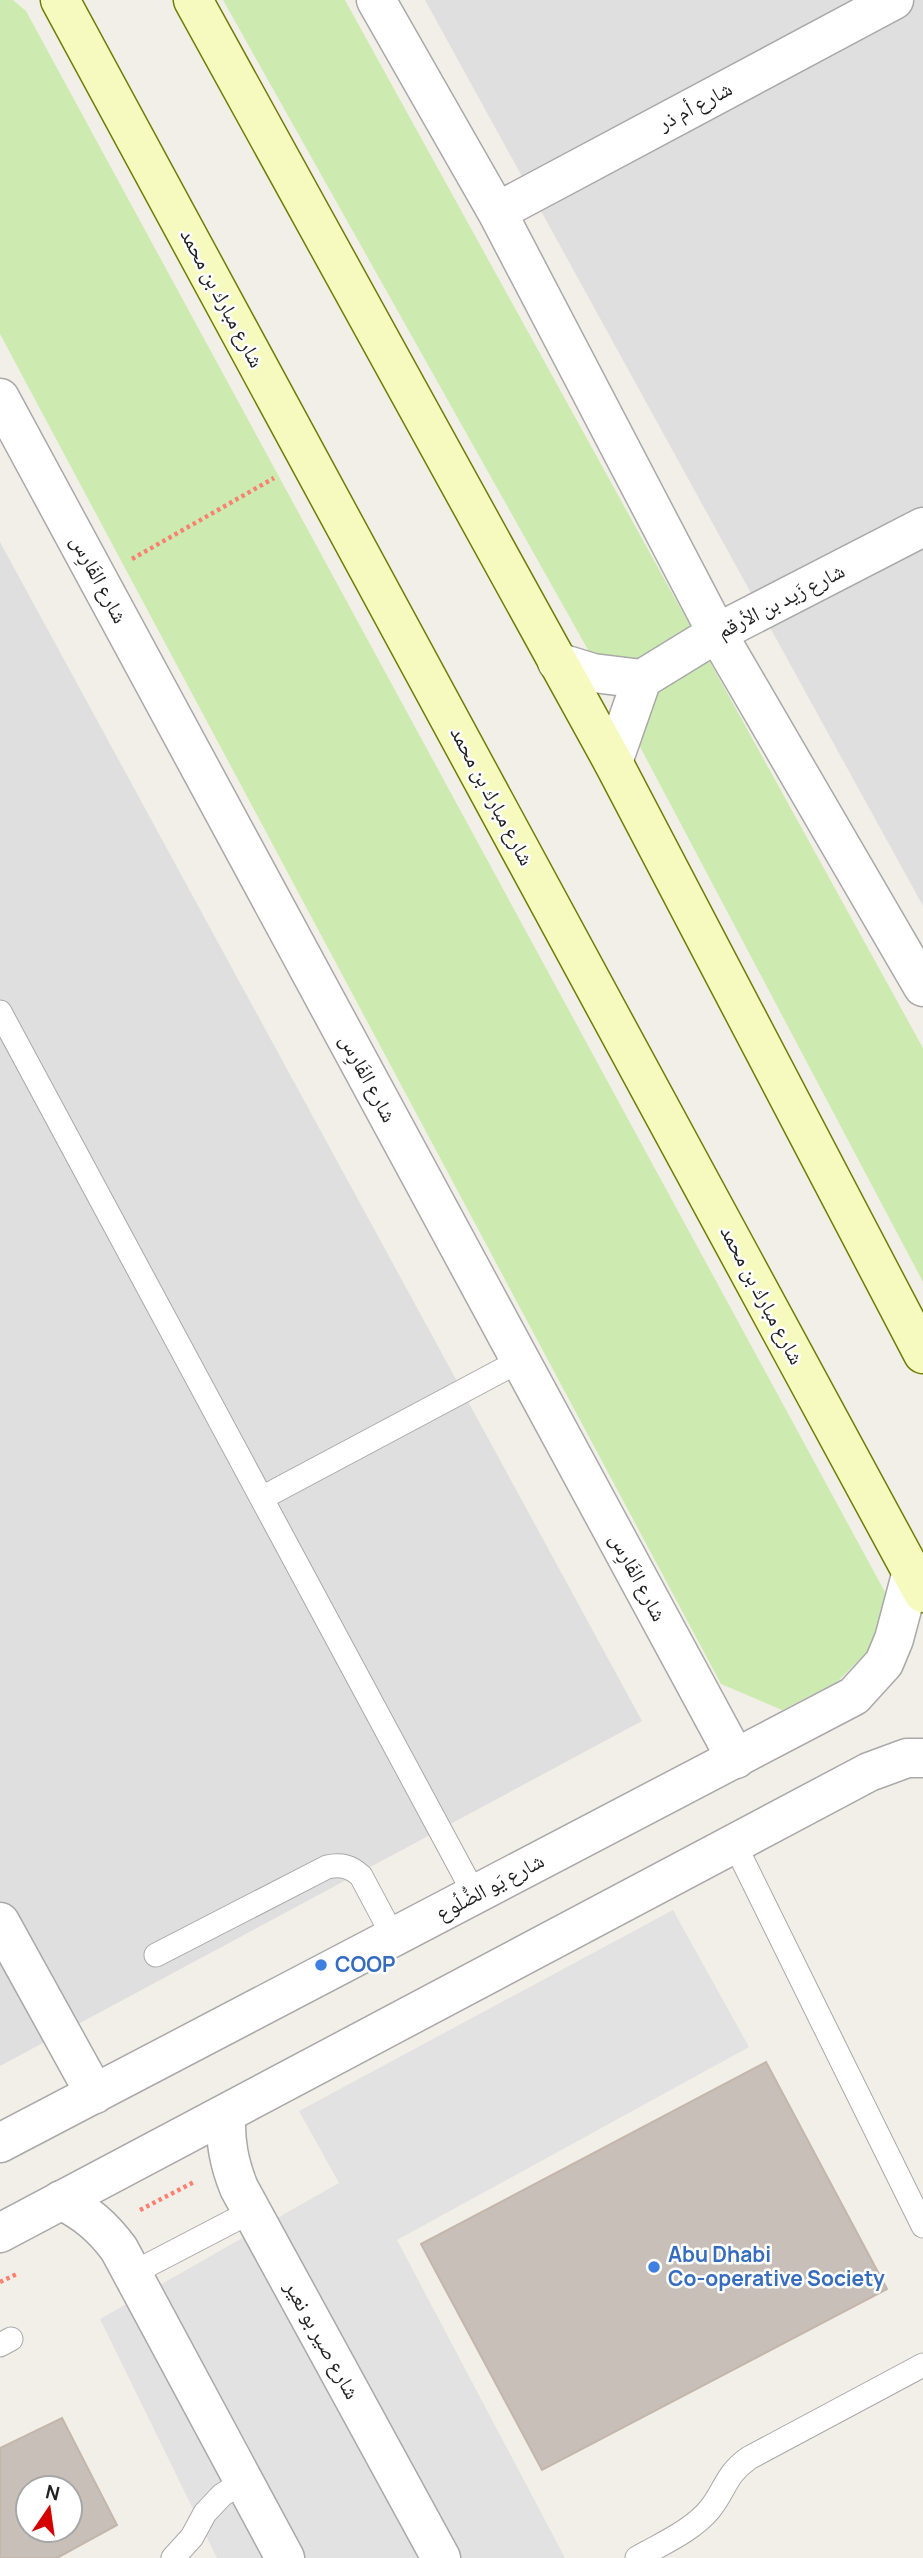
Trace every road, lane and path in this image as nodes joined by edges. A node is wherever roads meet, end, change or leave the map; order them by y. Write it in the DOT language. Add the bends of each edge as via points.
graph roads {
  1 [pos="60,0"];
  2 [pos="193,0"];
  3 [pos="376,0"];
  4 [pos="894,0"];
  5 [pos="497,212"];
  6 [pos="0,398"];
  7 [pos="309,458"];
  8 [pos="923,527"];
  9 [pos="98,578"];
  10 [pos="717,633"];
  11 [pos="557,662"];
  12 [pos="642,679"];
  13 [pos="613,762"];
  14 [pos="923,987"];
  15 [pos="0,1012"];
  16 [pos="923,1354"];
  17 [pos="521,1360"];
  18 [pos="262,1499"];
  19 [pos="917,1582"];
  20 [pos="923,1758"];
  21 [pos="736,1759"];
  22 [pos="734,1843"];
  23 [pos="475,1895"];
  24 [pos="0,1922"];
  25 [pos="394,1938"];
  26 [pos="156,1955"];
  27 [pos="95,2094"];
  28 [pos="226,2115"];
  29 [pos="0,2143"];
  30 [pos="61,2200"];
  31 [pos="252,2211"];
  32 [pos="923,2226"];
  33 [pos="0,2232"];
  34 [pos="133,2273"];
  35 [pos="923,2365"];
  36 [pos="244,2481"];
  37 [pos="173,2558"];
  38 [pos="285,2558"];
  39 [pos="441,2558"];
  40 [pos="637,2558"];
  1 -- 7 [label="main road, شارع مبارك بن محمد"];
  2 -- 11 [label="main road"];
  3 -- 5 [label="street"];
  4 -- 5 [label="street, شارع أم ذر"];
  5 -- 10 [label="street"];
  6 -- 9 [label="street, شارع الفَارِس"];
  7 -- 9 [label="path"];
  7 -- 19 [label="main road, شارع مبارك بن محمد"];
  8 -- 10 [label="street, شارع زَيد بن الأرقم"];
  9 -- 17 [label="street, شارع الفَارِس"];
  10 -- 12 [label="street, شارع زَيد بن الأرقم"];
  10 -- 14 [label="street"];
  11 -- 12 [label="street" via="593,673"];
  11 -- 13 [label="main road"];
  12 -- 13 [label="street"];
  13 -- 16 [label="main road"];
  15 -- 18 [label="lane"];
  17 -- 18 [label="lane"];
  17 -- 21 [label="street, شارع الفَارِس"];
  18 -- 23 [label="lane"];
  19 -- 21 [label="street, شارع يَو الضُّلُوع" via="884,1663 854,1696"];
  20 -- 22 [label="street" via="885,1764"];
  21 -- 23 [label="street, شارع يَو الضُّلُوع"];
  22 -- 28 [label="street"];
  22 -- 32 [label="lane"];
  23 -- 25 [label="street, شارع يَو الضُّلُوع"];
  24 -- 27 [label="street"];
  25 -- 26 [label="lane" via="360,1876 337,1865"];
  25 -- 27 [label="street, شارع يَو الضُّلُوع"];
  27 -- 29 [label="street, شارع يَو الضُّلُوع"];
  28 -- 30 [label="street"];
  28 -- 31 [label="street, شارع صير بو نعير" via="229,2164"];
  30 -- 33 [label="street"];
  30 -- 34 [label="street" via="104,2229"];
  31 -- 34 [label="lane"];
  31 -- 39 [label="street, شارع صير بو نعير"];
  34 -- 36 [label="street"];
  35 -- 40 [label="lane" via="743,2462 698,2521"];
  36 -- 37 [label="lane" via="205,2513"];
  36 -- 38 [label="street"];
}
